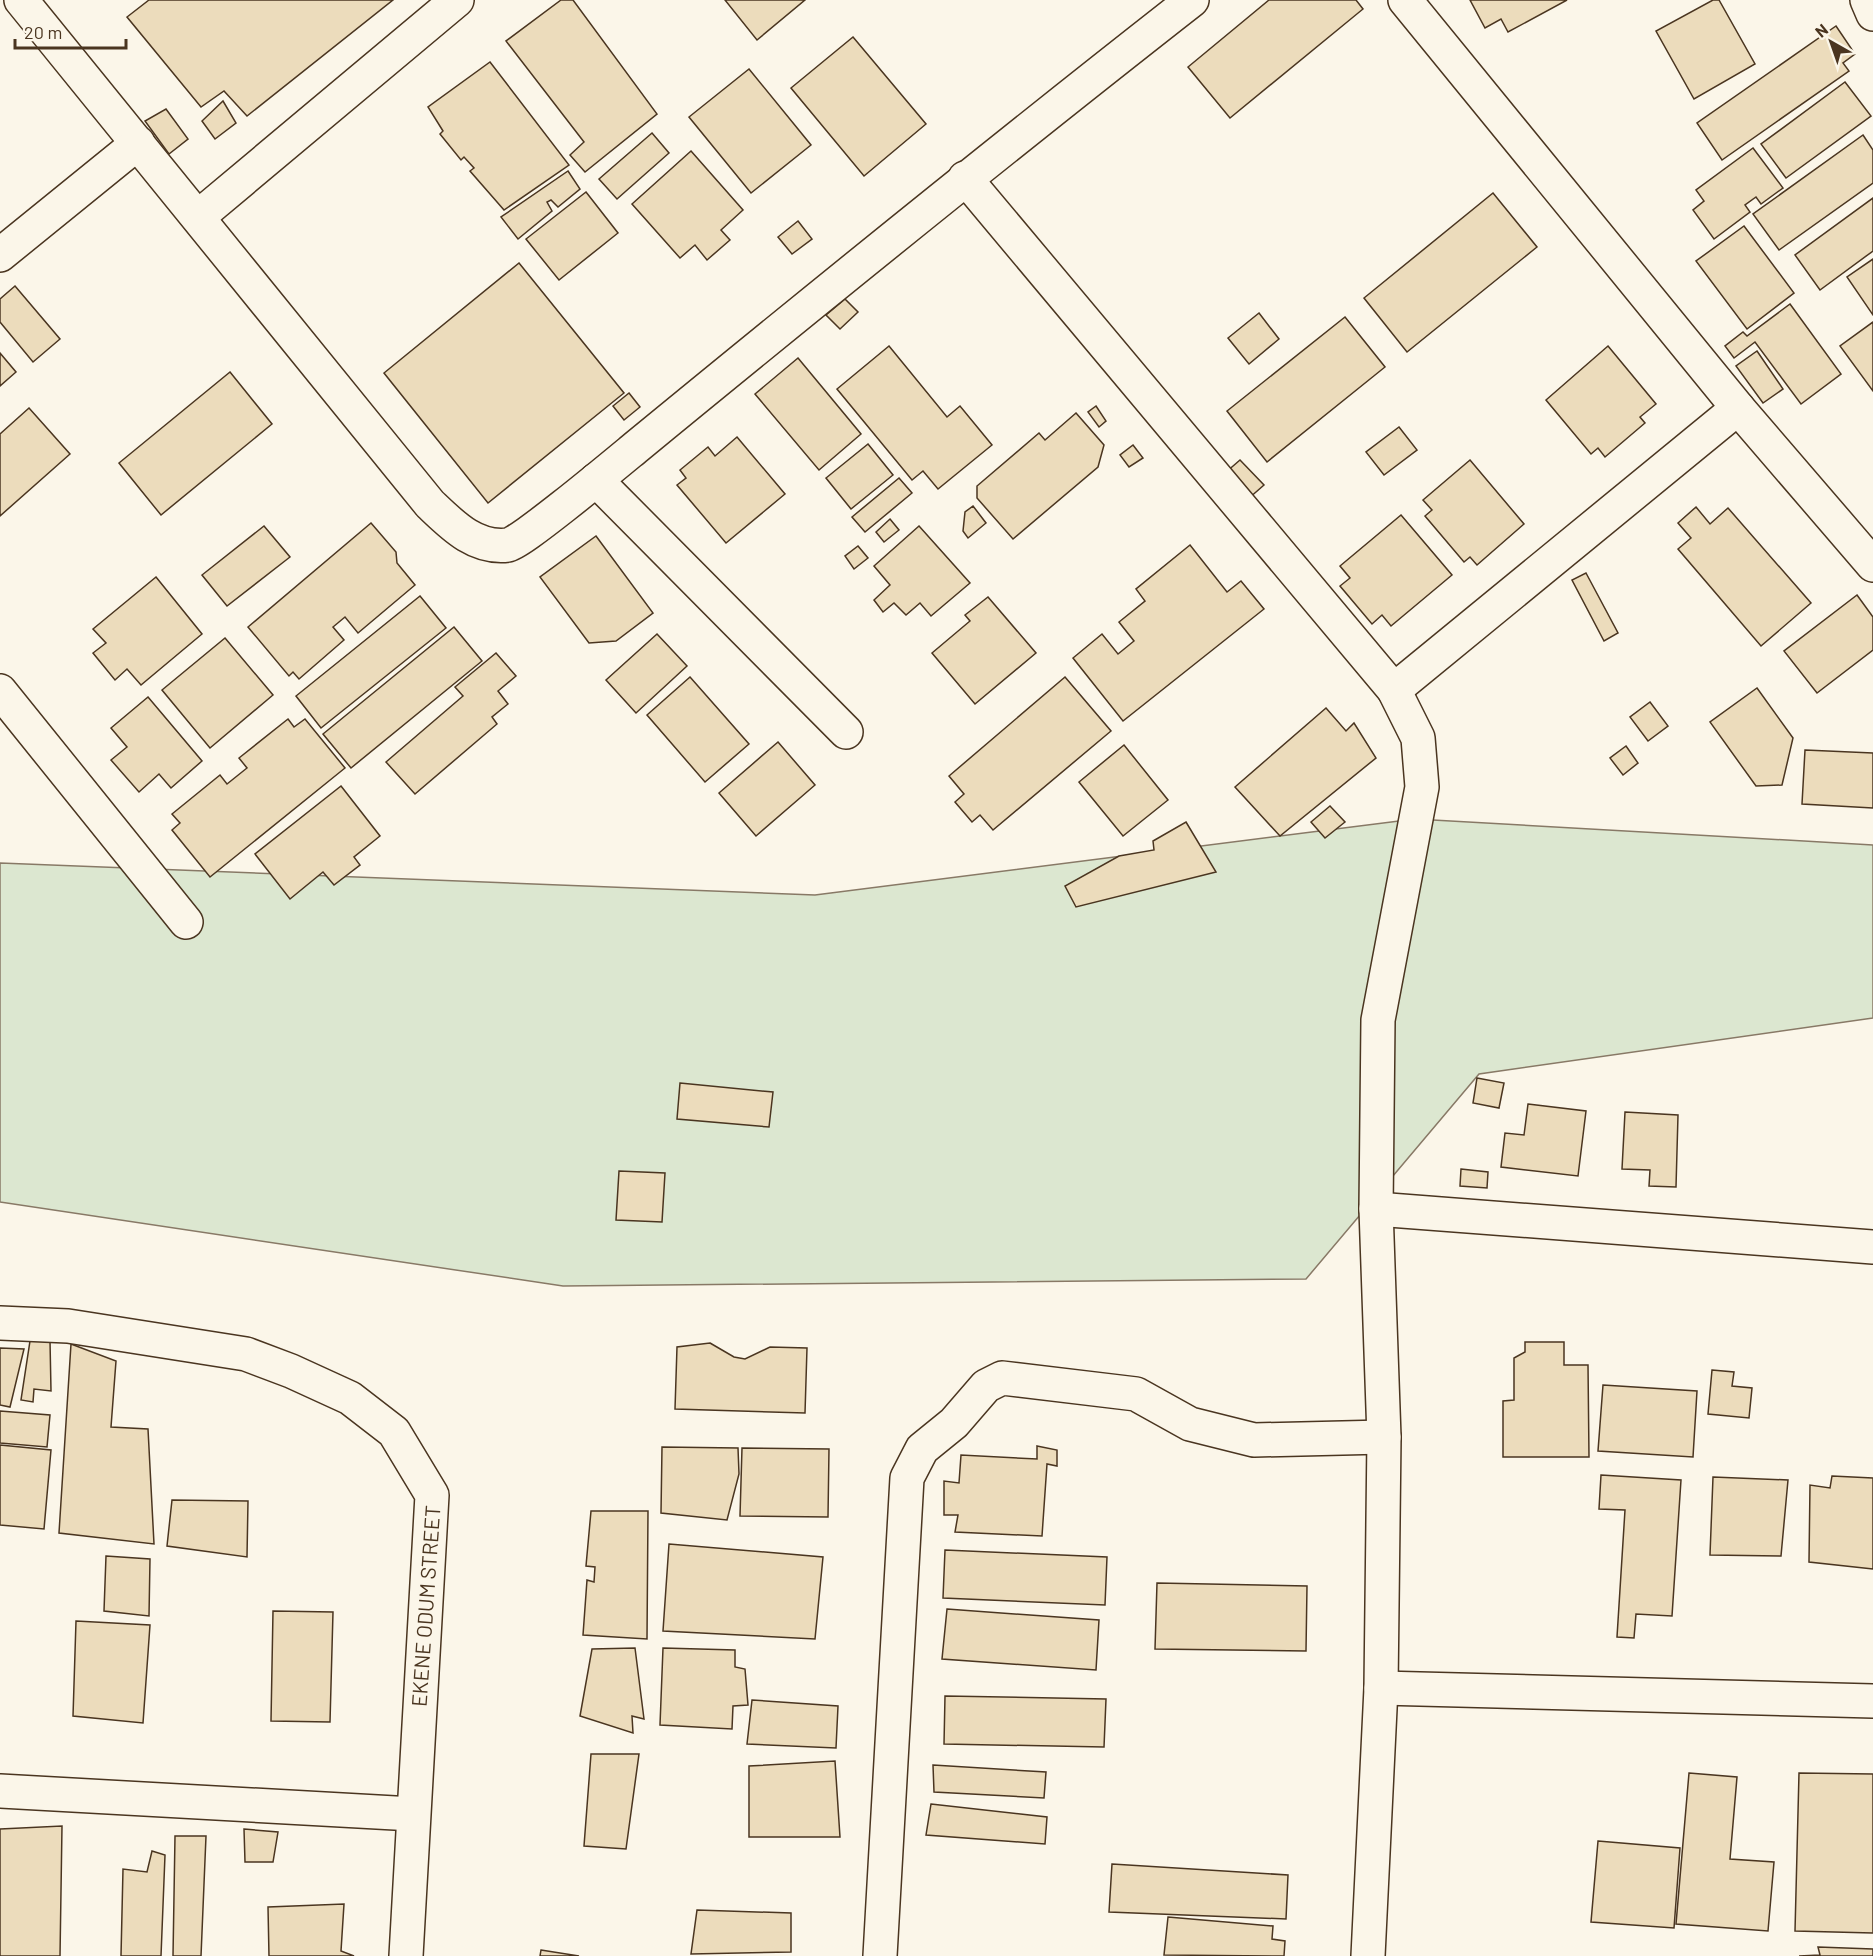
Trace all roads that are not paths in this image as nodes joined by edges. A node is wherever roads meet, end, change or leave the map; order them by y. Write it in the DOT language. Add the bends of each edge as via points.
graph roads {
  1 [pos="21,0"];
  2 [pos="457,0"];
  3 [pos="1192,0"];
  4 [pos="1405,0"];
  5 [pos="1867,0"];
  6 [pos="1873,14"];
  7 [pos="138,143"];
  8 [pos="964,178"];
  9 [pos="198,217"];
  10 [pos="0,255"];
  11 [pos="1738,408"];
  12 [pos="596,480"];
  13 [pos="1873,565"];
  14 [pos="1394,690"];
  15 [pos="0,691"];
  16 [pos="846,732"];
  17 [pos="186,922"];
  18 [pos="1376,1209"];
  19 [pos="1873,1247"];
  20 [pos="0,1323"];
  21 [pos="1384,1437"];
  22 [pos="1381,1688"];
  23 [pos="1873,1701"];
  24 [pos="0,1791"];
  25 [pos="412,1814"];
  26 [pos="406,1956"];
  27 [pos="880,1956"];
  28 [pos="1368,1956"];
  1 -- 7 [label="street"];
  2 -- 9 [label="street"];
  3 -- 8 [label="street"];
  4 -- 11 [label="street"];
  5 -- 6 [label="street"];
  7 -- 9 [label="street"];
  7 -- 10 [label="street"];
  8 -- 12 [label="street"];
  8 -- 14 [label="street"];
  9 -- 12 [label="street" via="430,504 478,543 510,545"];
  11 -- 13 [label="street"];
  11 -- 14 [label="street"];
  12 -- 16 [label="street"];
  14 -- 18 [label="street" via="1418,738 1422,787 1378,1020"];
  15 -- 17 [label="street"];
  18 -- 19 [label="street"];
  18 -- 21 [label="street"];
  20 -- 25 [label="street, EKENE ODUM STREET" via="68,1326 246,1354 350,1398 394,1432 432,1495"];
  21 -- 22 [label="street"];
  21 -- 27 [label="street" via="1254,1440 1190,1424 1136,1394 1002,1378 986,1386 954,1423 922,1449 908,1478"];
  22 -- 23 [label="street"];
  22 -- 28 [label="street"];
  24 -- 25 [label="street"];
  25 -- 26 [label="street, EKENE ODUM STREET"];
}
